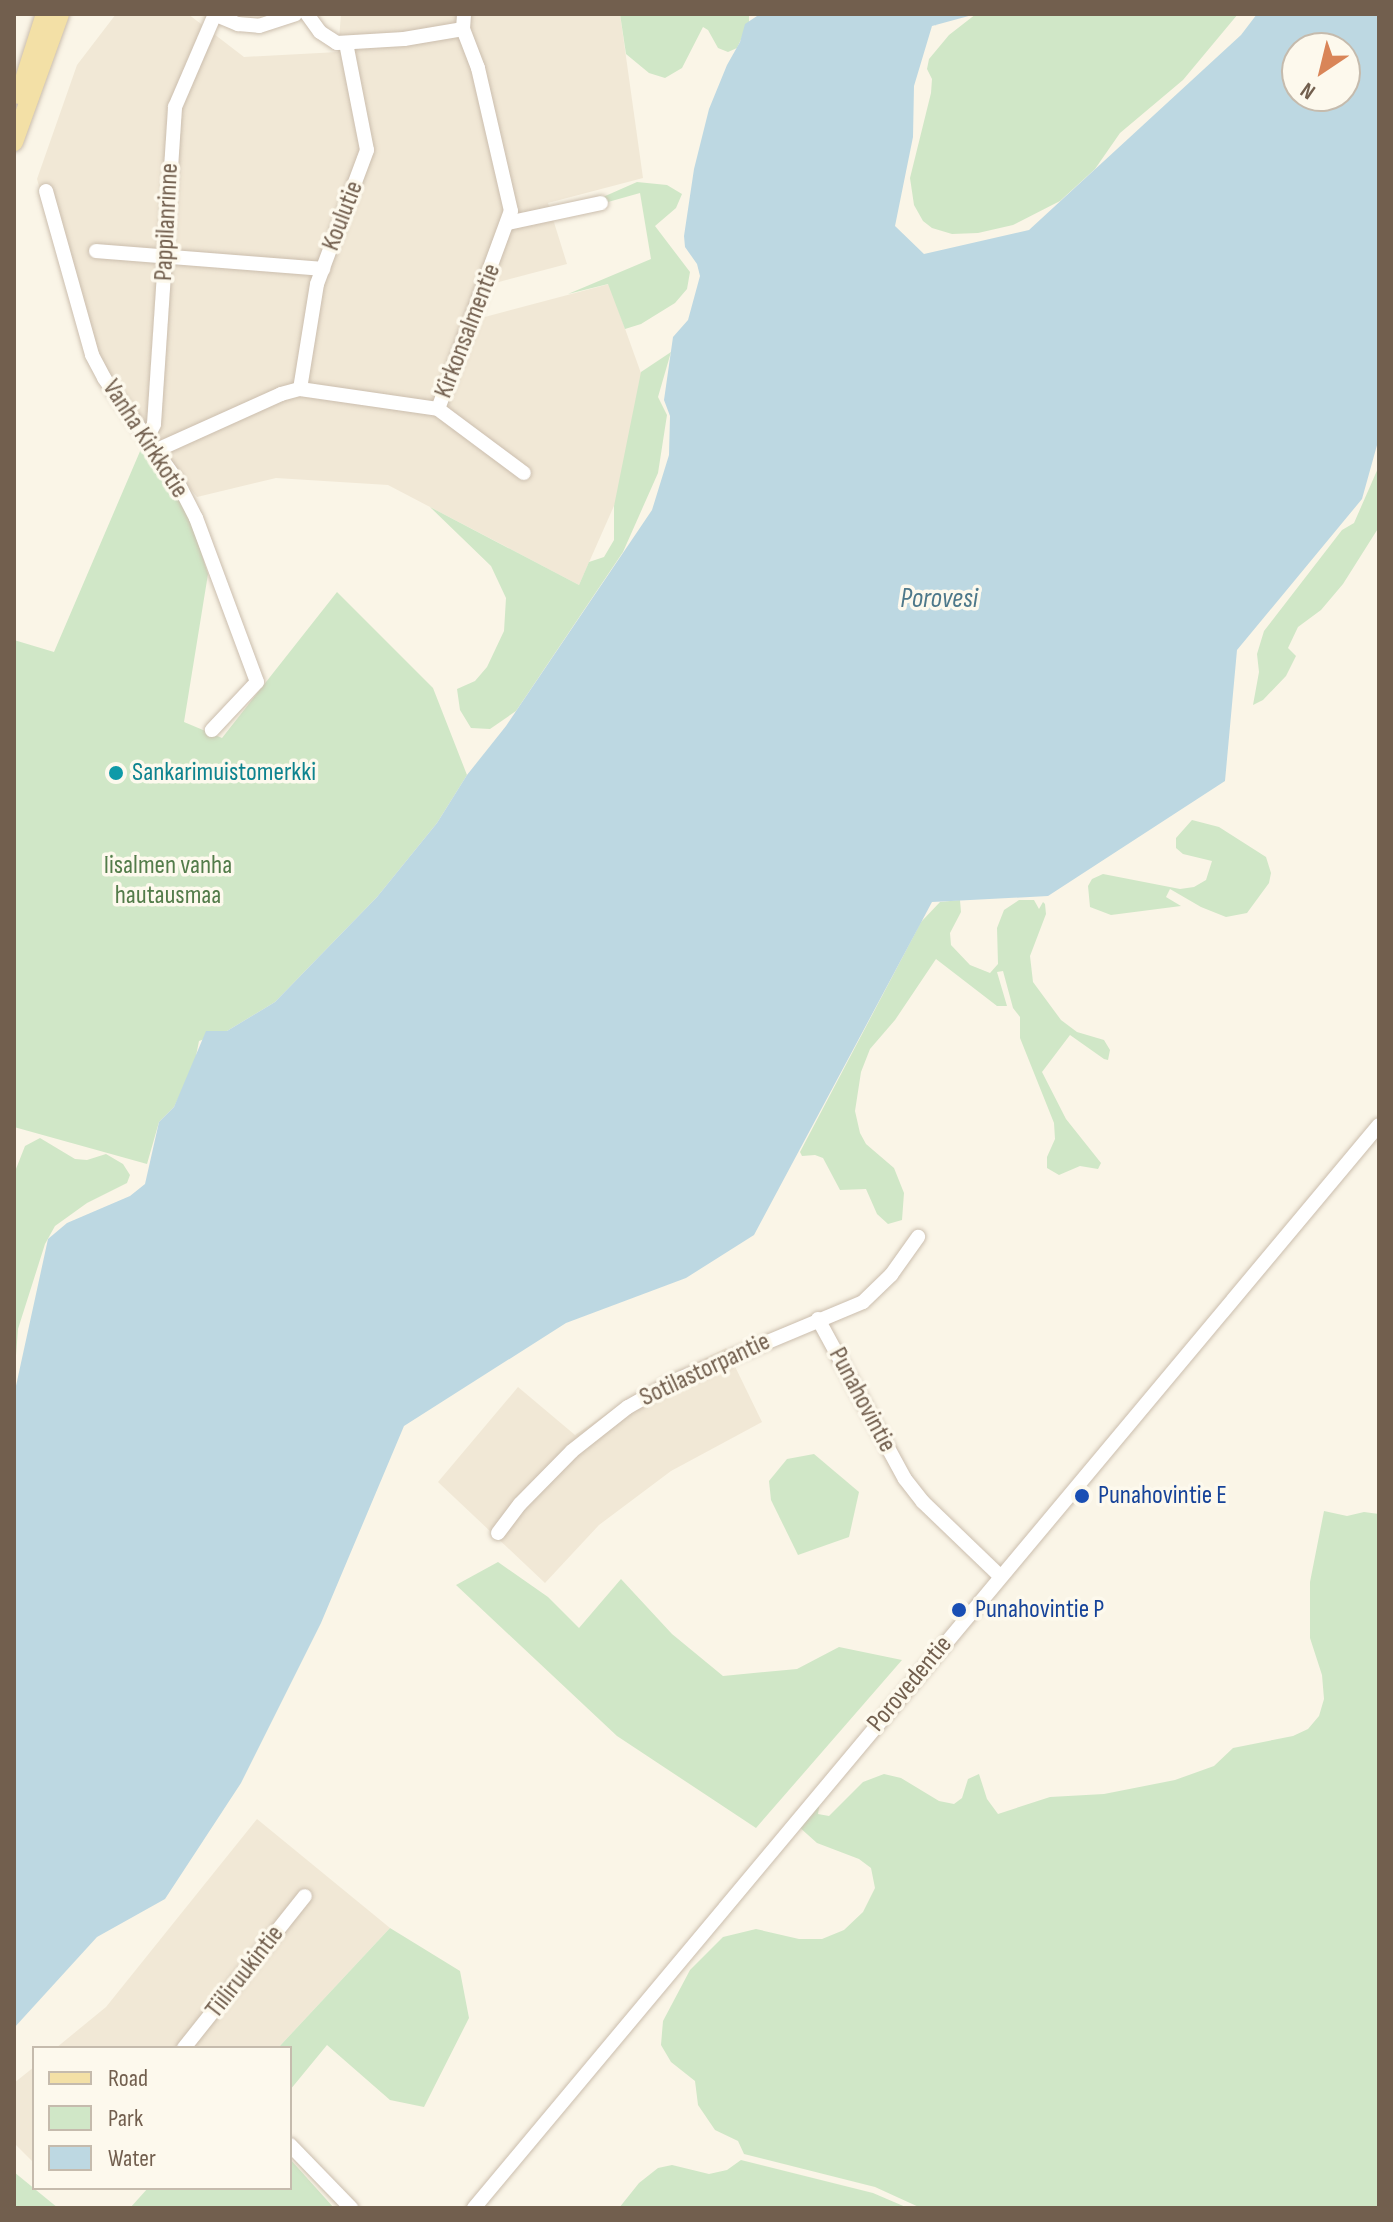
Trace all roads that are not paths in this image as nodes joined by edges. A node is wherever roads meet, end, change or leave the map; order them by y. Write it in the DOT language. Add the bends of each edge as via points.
graph roads {
  1 [pos="45,14"];
  2 [pos="60,14"];
  3 [pos="214,14"];
  4 [pos="295,14"];
  5 [pos="307,14"];
  6 [pos="464,22"];
  7 [pos="346,43"];
  8 [pos="14,111"];
  9 [pos="14,142"];
  10 [pos="46,191"];
  11 [pos="601,203"];
  12 [pos="508,223"];
  13 [pos="96,251"];
  14 [pos="165,256"];
  15 [pos="323,269"];
  16 [pos="300,389"];
  17 [pos="438,409"];
  18 [pos="148,437"];
  19 [pos="157,450"];
  20 [pos="524,473"];
  21 [pos="212,730"];
  22 [pos="1379,1125"];
  23 [pos="918,1237"];
  24 [pos="818,1319"];
  25 [pos="498,1533"];
  26 [pos="1000,1576"];
  27 [pos="305,1896"];
  28 [pos="193,2045"];
  29 [pos="292,2147"];
  30 [pos="351,2208"];
  31 [pos="474,2208"];
  1 -- 8 [label="main road"];
  2 -- 9 [label="main road"];
  3 -- 4 [label="street" via="259,26"];
  3 -- 14 [label="street, Pappilanrinne" via="175,107"];
  5 -- 7 [label="street" via="328,39"];
  6 -- 7 [label="street"];
  6 -- 12 [label="street, Kirkonsalmentie" via="510,197"];
  7 -- 15 [label="street, Koulutie" via="367,150"];
  10 -- 18 [label="street, Vanha Kirkkotie" via="92,355"];
  11 -- 12 [label="street"];
  12 -- 17 [label="street, Kirkonsalmentie"];
  13 -- 14 [label="street"];
  14 -- 15 [label="street"];
  14 -- 18 [label="street, Pappilanrinne" via="154,424"];
  15 -- 16 [label="street, Koulutie"];
  16 -- 17 [label="street, Kirkonsalmentie"];
  16 -- 19 [label="street, Kirkonsalmentie"];
  17 -- 20 [label="street"];
  18 -- 19 [label="street, Vanha Kirkkotie"];
  19 -- 21 [label="street, Vanha Kirkkotie" via="196,518 257,682"];
  22 -- 26 [label="street, Porovedentie"];
  23 -- 24 [label="street, Punahovintie" via="863,1302"];
  24 -- 25 [label="street, Sotilastorpantie" via="672,1382 628,1407 572,1451"];
  24 -- 26 [label="street, Punahovintie" via="905,1479"];
  26 -- 31 [label="street, Porovedentie"];
  27 -- 28 [label="street, Tiiliruukintie"];
  29 -- 30 [label="street"];
}
